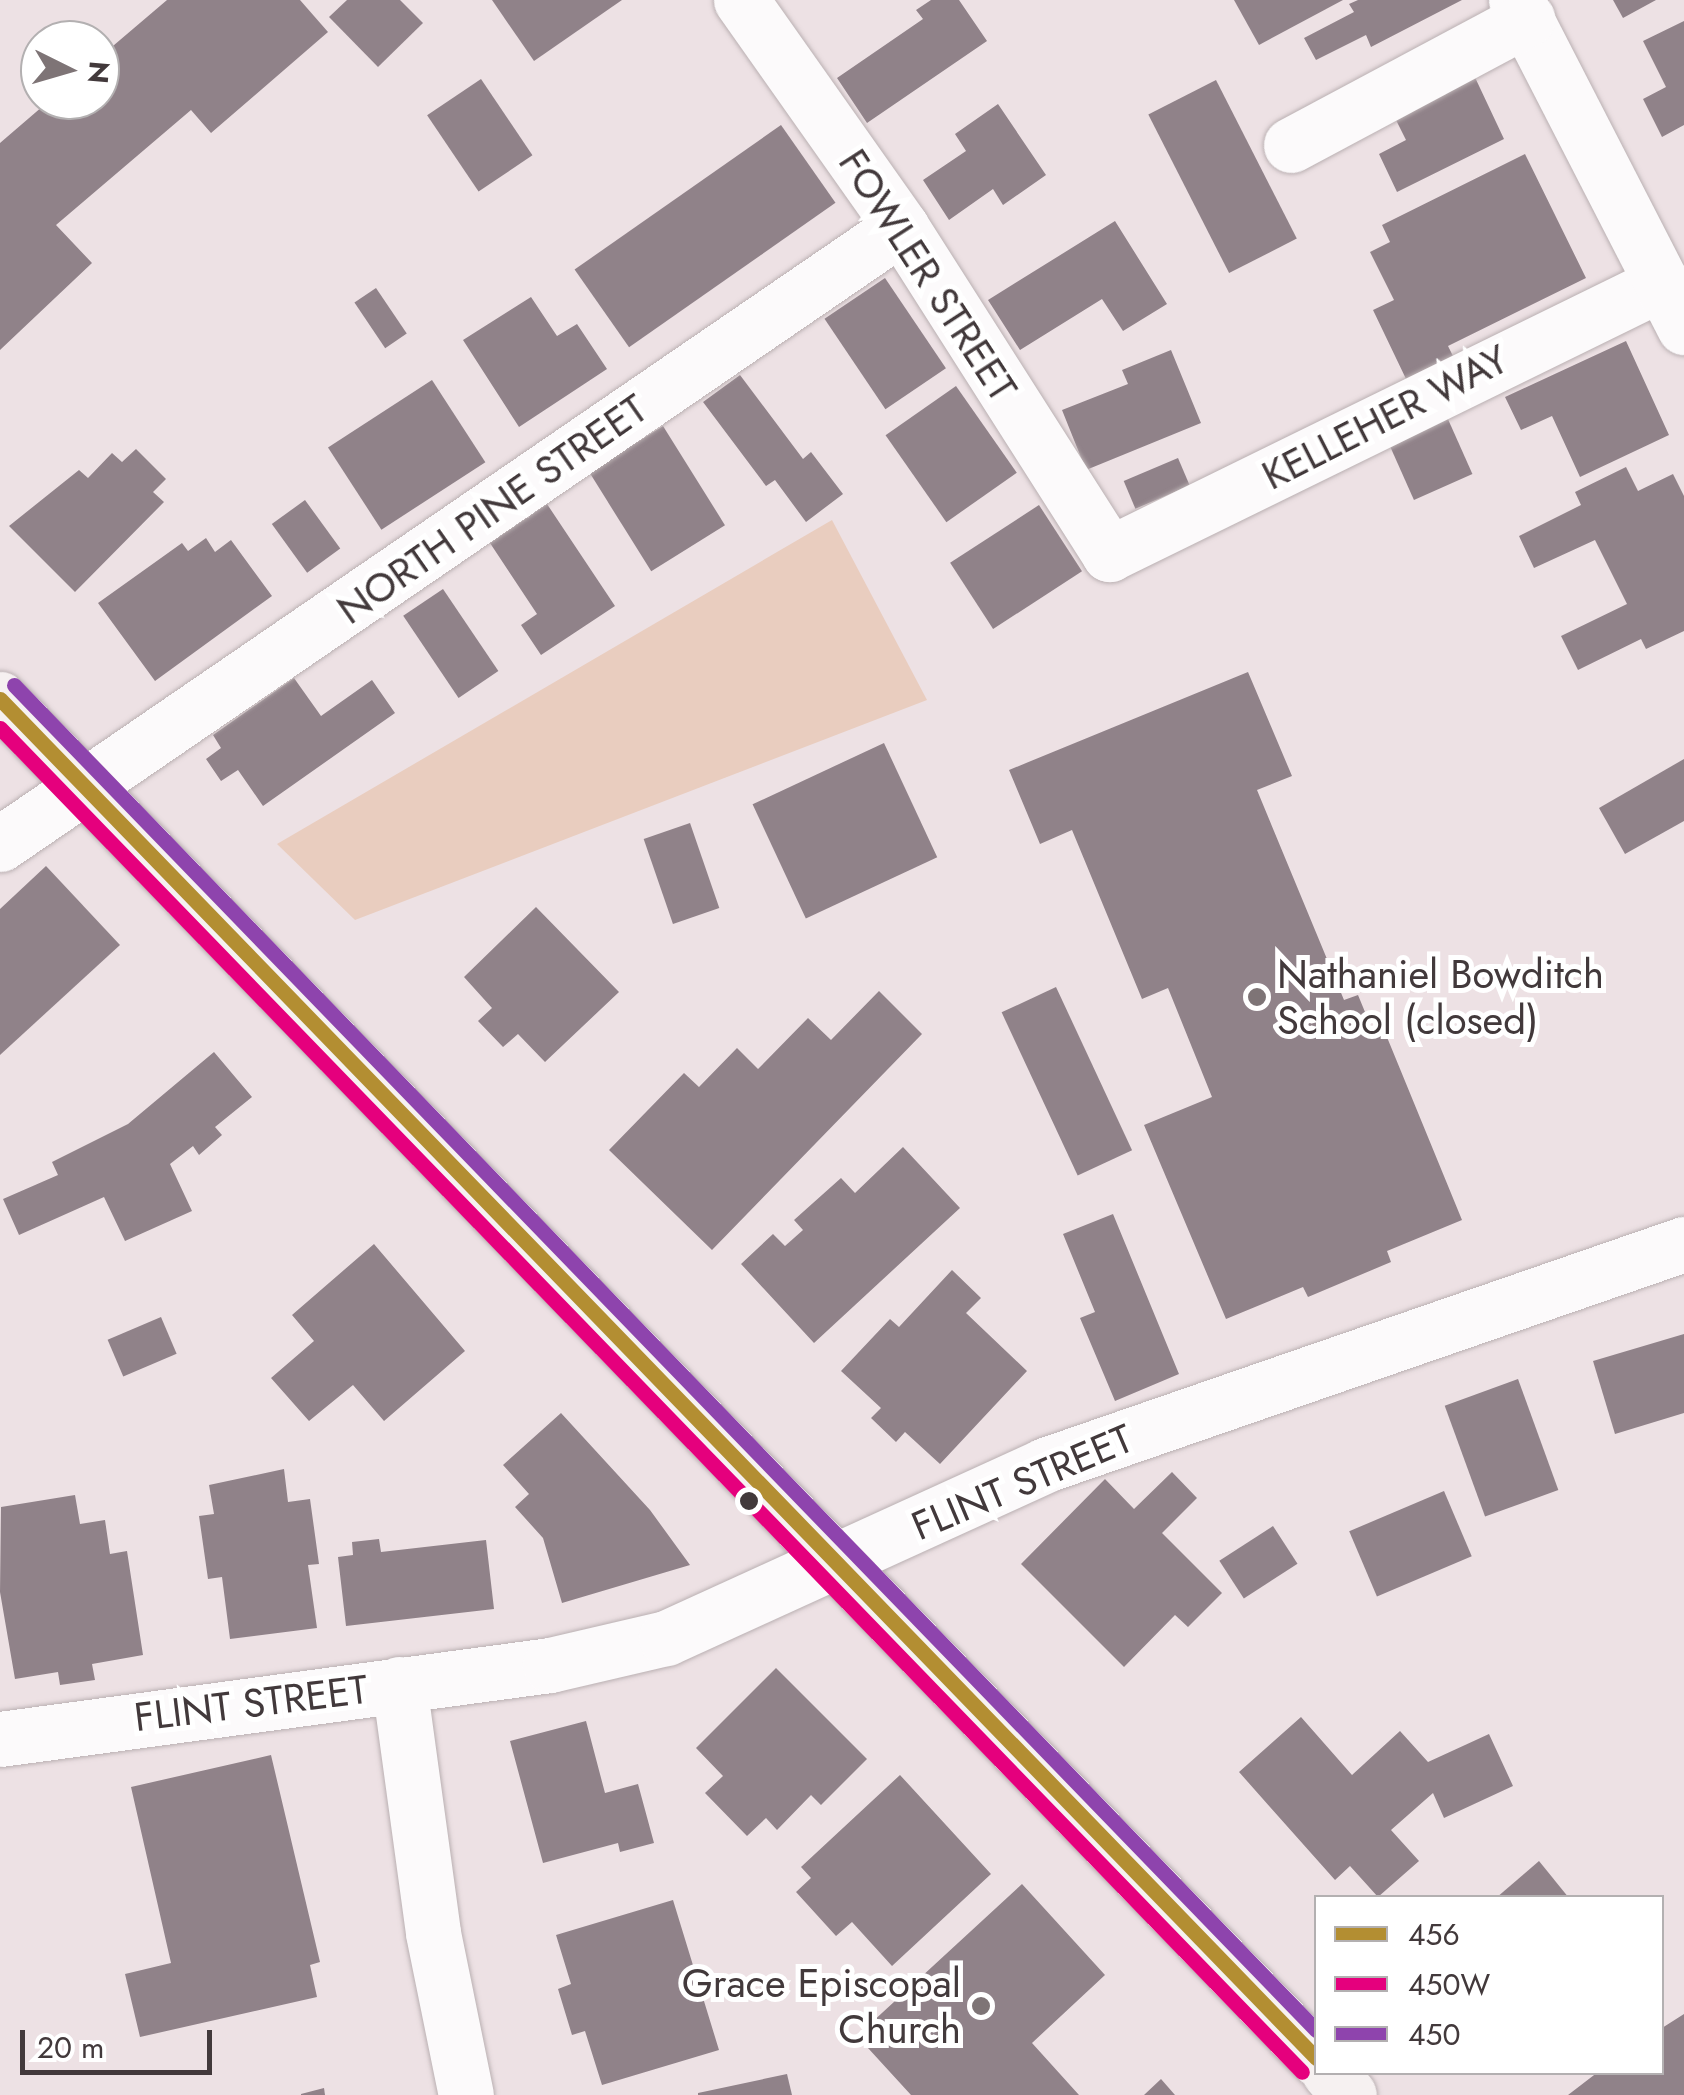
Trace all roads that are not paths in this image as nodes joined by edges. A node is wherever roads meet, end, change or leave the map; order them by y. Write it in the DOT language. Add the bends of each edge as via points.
graph roads {
  1 [pos="741,0"];
  2 [pos="1522,10"];
  3 [pos="1291,145"];
  4 [pos="900,227"];
  5 [pos="1673,305"];
  6 [pos="1110,554"];
  7 [pos="0,700"];
  8 [pos="81,788"];
  9 [pos="0,844"];
  10 [pos="1684,1244"];
  11 [pos="835,1565"];
  12 [pos="398,1684"];
  13 [pos="0,1739"];
  14 [pos="1314,2056"];
  15 [pos="1332,2075"];
  16 [pos="466,2095"];
  17 [pos="1349,2095"];
  1 -- 4 [label="street, FOWLER STREET"];
  2 -- 3 [label="street"];
  2 -- 5 [label="street"];
  4 -- 6 [label="street, FOWLER STREET"];
  4 -- 8 [label="street, NORTH PINE STREET"];
  5 -- 6 [label="street, KELLEHER WAY"];
  7 -- 8 [label="main road"];
  8 -- 9 [label="street, NORTH PINE STREET"];
  8 -- 11 [label="main road"];
  10 -- 11 [label="street, FLINT STREET" via="1045,1465"];
  11 -- 12 [label="street, FLINT STREET" via="666,1638 550,1665"];
  11 -- 14 [label="main road"];
  12 -- 13 [label="street, FLINT STREET"];
  12 -- 16 [label="street" via="434,1933"];
  15 -- 17 [label="main road"];
}
